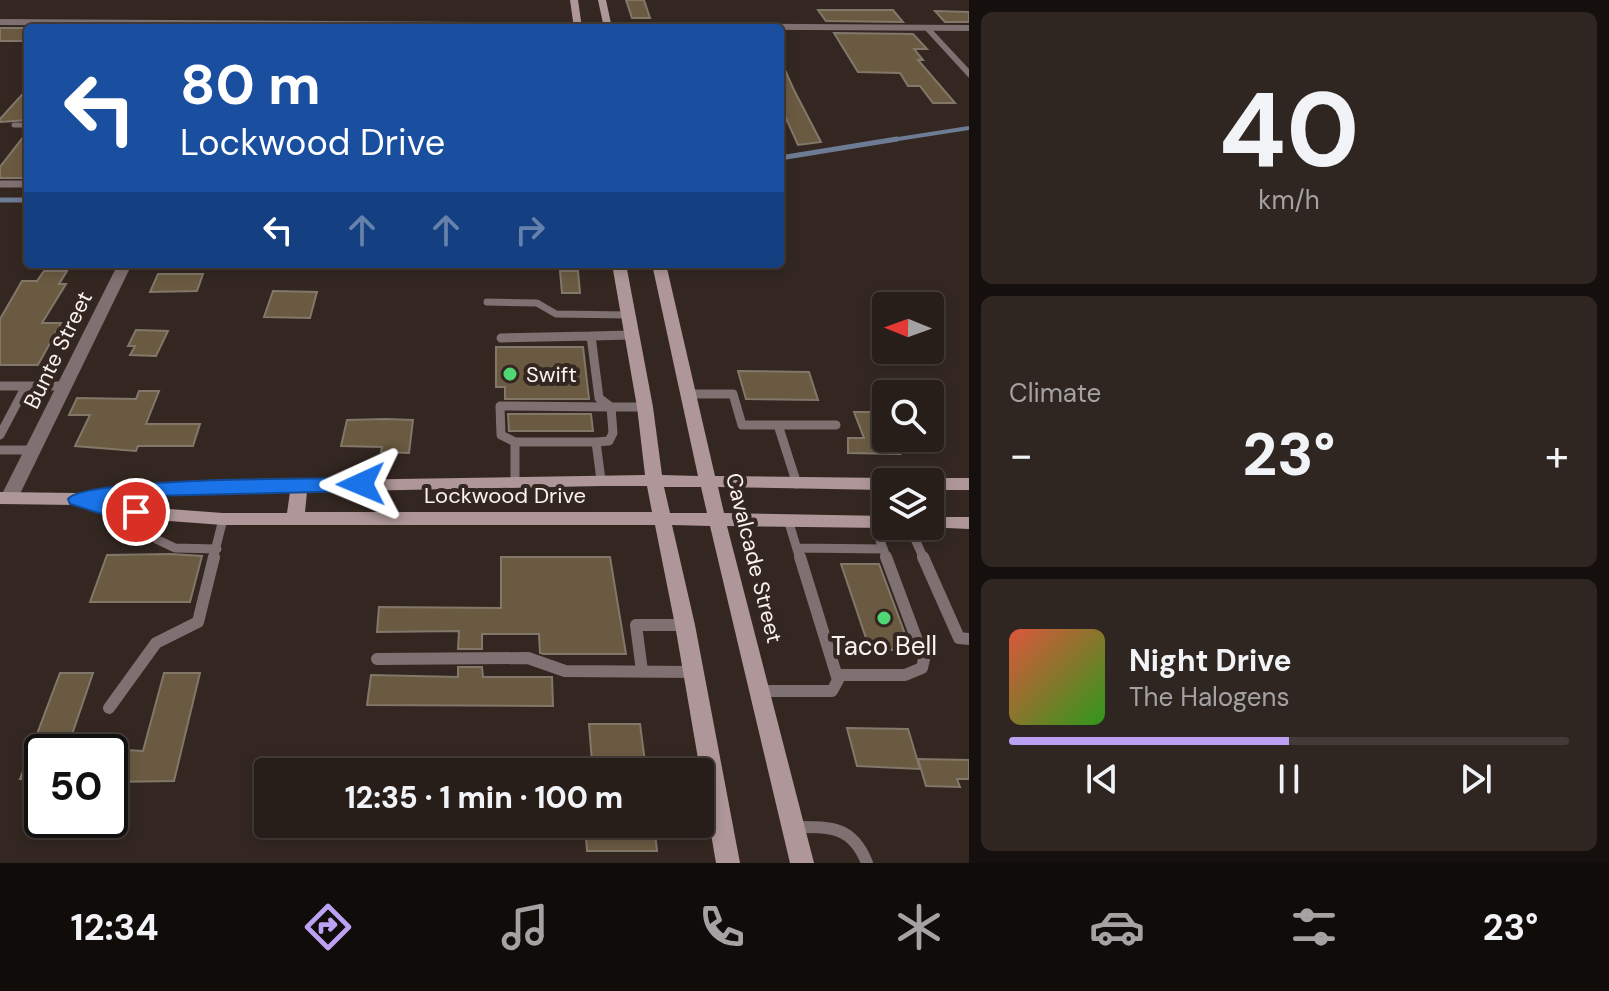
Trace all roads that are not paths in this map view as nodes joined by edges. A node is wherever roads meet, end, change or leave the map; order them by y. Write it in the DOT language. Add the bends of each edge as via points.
graph roads {
  1 [pos="574,0"];
  2 [pos="602,0"];
  3 [pos="0,22"];
  4 [pos="122,24"];
  5 [pos="578,24"];
  6 [pos="607,24"];
  7 [pos="784,28"];
  8 [pos="928,28"];
  9 [pos="969,28"];
  10 [pos="969,75"];
  11 [pos="14,125"];
  12 [pos="24,125"];
  13 [pos="0,184"];
  14 [pos="24,184"];
  15 [pos="123,268"];
  16 [pos="620,268"];
  17 [pos="660,268"];
  18 [pos="487,302"];
  19 [pos="628,315"];
  20 [pos="632,335"];
  21 [pos="591,336"];
  22 [pos="501,338"];
  23 [pos="0,386"];
  24 [pos="26,386"];
  25 [pos="65,386"];
  26 [pos="688,394"];
  27 [pos="611,407"];
  28 [pos="645,407"];
  29 [pos="778,425"];
  30 [pos="836,425"];
  31 [pos="0,435"];
  32 [pos="515,442"];
  33 [pos="596,442"];
  34 [pos="0,450"];
  35 [pos="33,450"];
  36 [pos="601,480"];
  37 [pos="654,481"];
  38 [pos="515,482"];
  39 [pos="708,483"];
  40 [pos="797,484"];
  41 [pos="872,484"];
  42 [pos="944,484"];
  43 [pos="969,484"];
  44 [pos="299,486"];
  45 [pos="5,498"];
  46 [pos="77,499"];
  47 [pos="157,514"];
  48 [pos="223,519"];
  49 [pos="295,519"];
  50 [pos="661,519"];
  51 [pos="717,521"];
  52 [pos="872,522"];
  53 [pos="789,523"];
  54 [pos="944,523"];
  55 [pos="969,523"];
  56 [pos="882,540"];
  57 [pos="916,540"];
  58 [pos="797,548"];
  59 [pos="217,549"];
  60 [pos="883,549"];
  61 [pos="685,625"];
  62 [pos="964,638"];
  63 [pos="377,659"];
  64 [pos="642,671"];
  65 [pos="693,672"];
  66 [pos="837,675"];
  67 [pos="760,691"];
  68 [pos="109,708"];
  69 [pos="793,827"];
  70 [pos="728,863"];
  71 [pos="802,863"];
  72 [pos="867,863"];
  1 -- 5 [label="main road"];
  2 -- 6 [label="main road"];
  3 -- 4 [label="street"];
  7 -- 8 [label="street"];
  8 -- 9 [label="street"];
  8 -- 10 [label="street"];
  11 -- 12 [label="lane"];
  13 -- 14 [label="lane"];
  15 -- 25 [label="street, Bunte Street"];
  16 -- 19 [label="main road"];
  17 -- 26 [label="main road, Cavalcade Street"];
  18 -- 19 [label="lane" via="537,303 556,314"];
  19 -- 20 [label="main road"];
  20 -- 21 [label="lane"];
  20 -- 28 [label="main road"];
  21 -- 22 [label="lane"];
  21 -- 27 [label="lane" via="599,398"];
  23 -- 24 [label="lane"];
  24 -- 25 [label="lane"];
  24 -- 31 [label="lane"];
  25 -- 35 [label="street, Bunte Street"];
  26 -- 29 [label="lane" via="733,394 742,425"];
  26 -- 39 [label="main road, Cavalcade Street"];
  27 -- 28 [label="lane"];
  27 -- 32 [label="lane" via="529,412 500,406 501,435"];
  27 -- 33 [label="lane" via="613,433 609,441"];
  28 -- 37 [label="main road"];
  29 -- 30 [label="lane"];
  29 -- 40 [label="lane"];
  32 -- 33 [label="lane" via="530,436 581,436"];
  32 -- 38 [label="lane"];
  33 -- 36 [label="lane"];
  34 -- 35 [label="lane"];
  35 -- 45 [label="street, Bunte Street"];
  36 -- 37 [label="main road, Lockwood Drive"];
  36 -- 38 [label="main road, Lockwood Drive"];
  37 -- 39 [label="main road, Lockwood Drive"];
  37 -- 50 [label="main road"];
  38 -- 44 [label="main road, Lockwood Drive"];
  39 -- 40 [label="main road, Lockwood Drive"];
  39 -- 51 [label="main road, Cavalcade Street"];
  40 -- 41 [label="main road, Lockwood Drive"];
  42 -- 43 [label="main road"];
  44 -- 46 [label="main road, Lockwood Drive" via="147,489"];
  44 -- 49 [label="main road"];
  45 -- 46 [label="main road, Lockwood Drive"];
  46 -- 47 [label="main road, Lockwood Drive" via="115,511"];
  47 -- 48 [label="main road, Lockwood Drive"];
  47 -- 59 [label="lane" via="156,539 175,548"];
  48 -- 49 [label="main road, Lockwood Drive"];
  48 -- 59 [label="lane"];
  49 -- 50 [label="main road, Lockwood Drive"];
  50 -- 51 [label="main road, Lockwood Drive"];
  50 -- 61 [label="main road"];
  51 -- 53 [label="main road, Lockwood Drive"];
  51 -- 67 [label="main road, Cavalcade Street"];
  52 -- 53 [label="main road, Lockwood Drive"];
  53 -- 58 [label="lane"];
  54 -- 55 [label="main road"];
  56 -- 60 [label="lane"];
  57 -- 62 [label="lane"];
  58 -- 60 [label="lane"];
  58 -- 66 [label="lane"];
  59 -- 68 [label="lane" via="198,622 156,643"];
  60 -- 66 [label="lane" via="924,659 922,668 905,675"];
  61 -- 64 [label="lane" via="636,625"];
  61 -- 65 [label="main road"];
  63 -- 64 [label="lane" via="528,658 565,671"];
  64 -- 65 [label="lane"];
  65 -- 70 [label="main road"];
  66 -- 67 [label="lane" via="832,691"];
  67 -- 69 [label="main road, Cavalcade Street"];
  69 -- 71 [label="main road, Cavalcade Street"];
  69 -- 72 [label="lane" via="849,834 857,839"];
}
